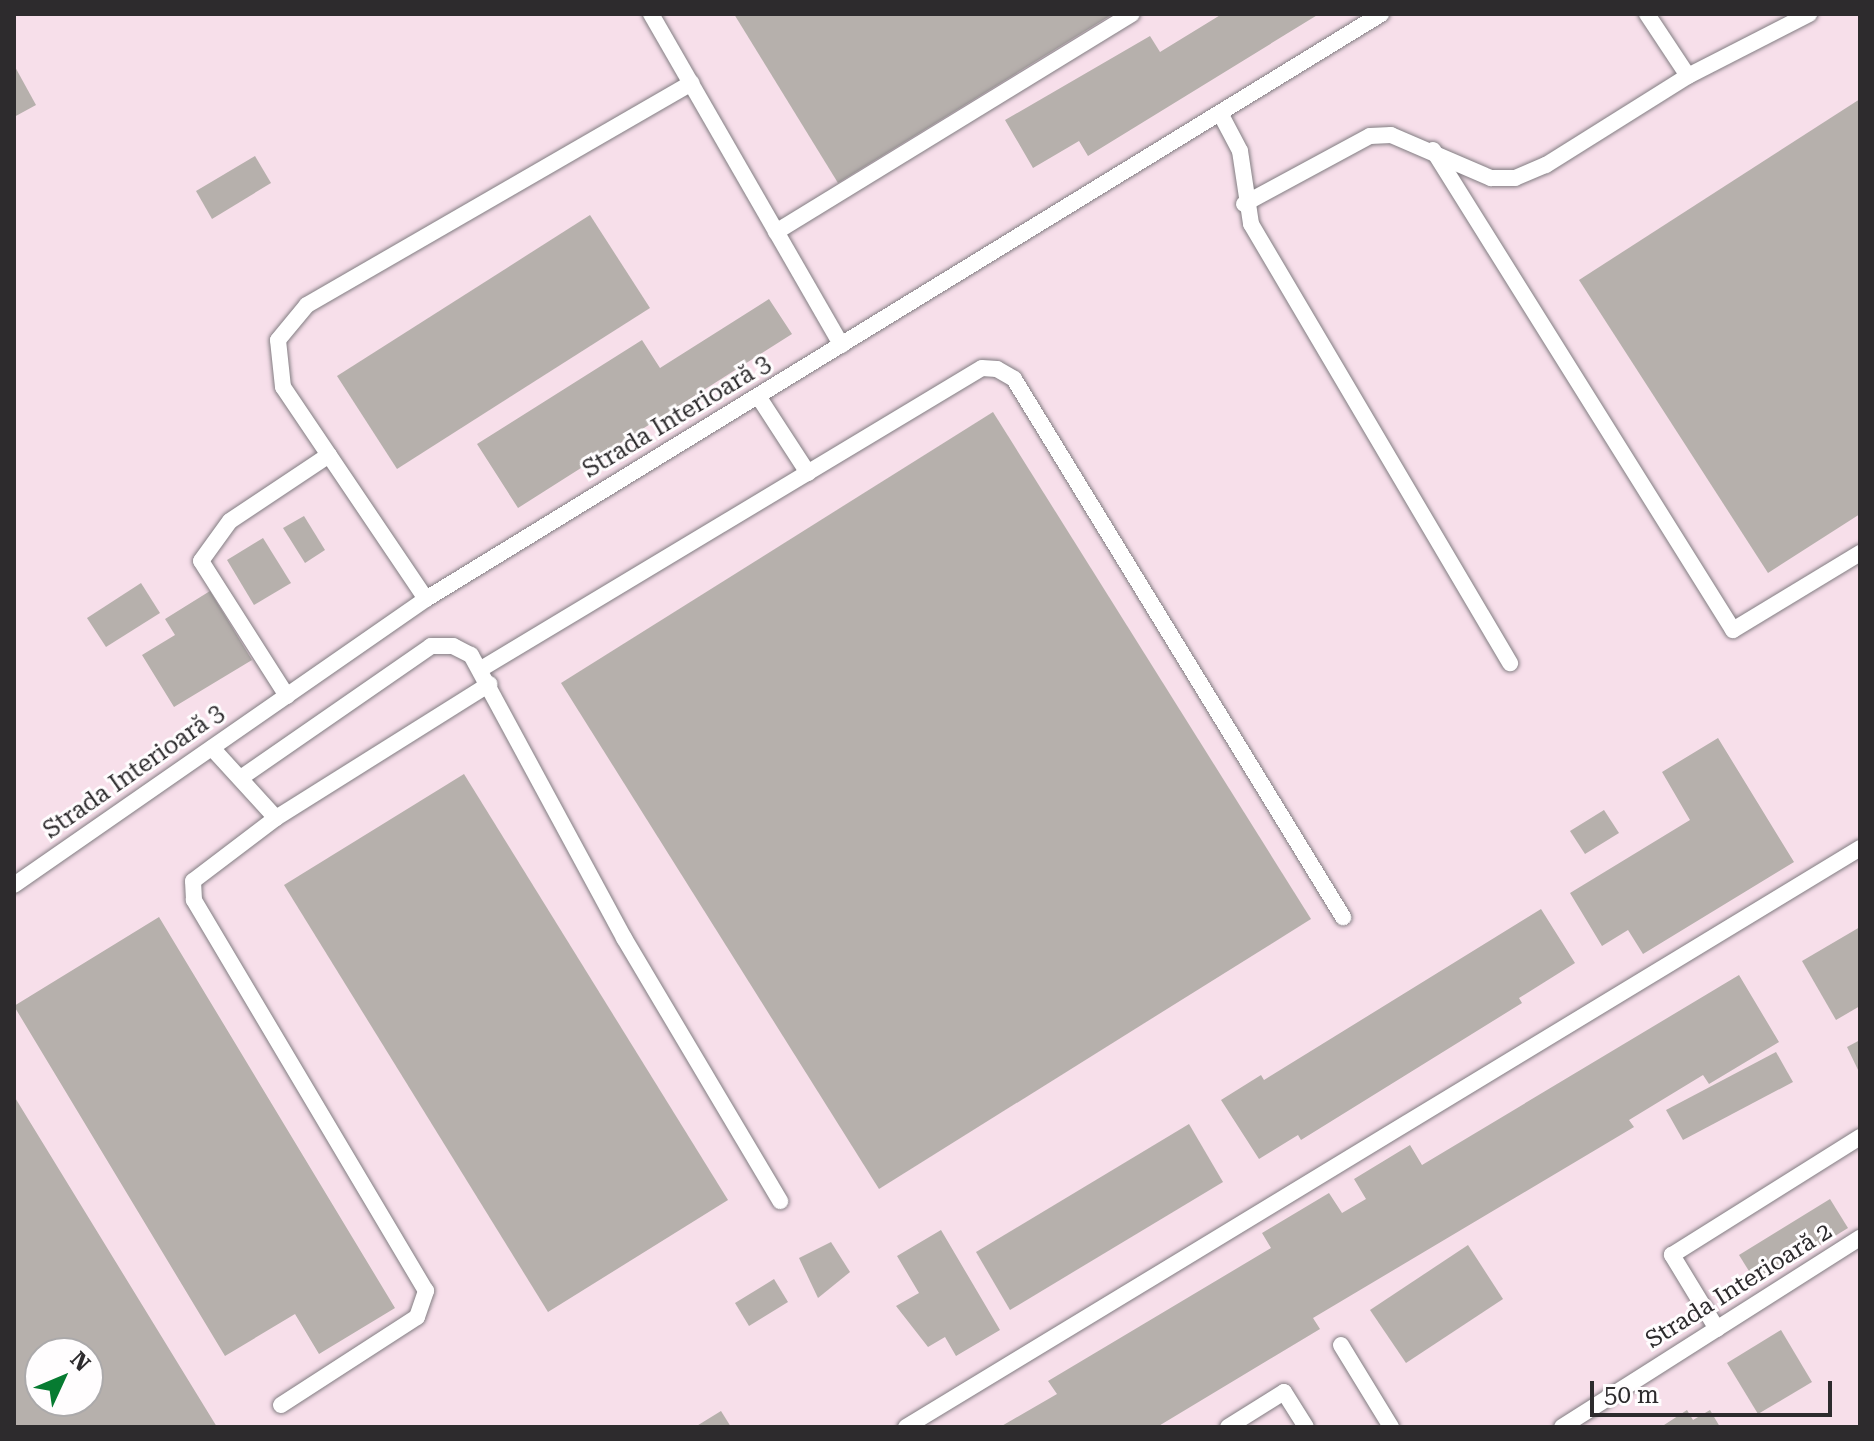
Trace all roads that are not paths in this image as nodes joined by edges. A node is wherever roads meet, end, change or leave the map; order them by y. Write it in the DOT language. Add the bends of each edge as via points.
graph roads {
  1 [pos="651,14"];
  2 [pos="1132,14"];
  3 [pos="1381,14"];
  4 [pos="1647,14"];
  5 [pos="1809,14"];
  6 [pos="1688,76"];
  7 [pos="691,83"];
  8 [pos="1220,113"];
  9 [pos="1433,150"];
  10 [pos="1244,204"];
  11 [pos="776,232"];
  12 [pos="841,345"];
  13 [pos="758,396"];
  14 [pos="329,455"];
  15 [pos="808,473"];
  16 [pos="1860,553"];
  17 [pos="426,599"];
  18 [pos="1510,663"];
  19 [pos="485,676"];
  20 [pos="287,696"];
  21 [pos="212,748"];
  22 [pos="242,777"];
  23 [pos="276,818"];
  24 [pos="1860,848"];
  25 [pos="14,885"];
  26 [pos="1343,917"];
  27 [pos="1860,1137"];
  28 [pos="780,1201"];
  29 [pos="1860,1238"];
  30 [pos="1717,1329"];
  31 [pos="1341,1345"];
  32 [pos="281,1405"];
  33 [pos="906,1427"];
  34 [pos="1228,1427"];
  35 [pos="1306,1427"];
  36 [pos="1391,1427"];
  37 [pos="1562,1427"];
  1 -- 7 [label="lane"];
  2 -- 11 [label="lane"];
  3 -- 8 [label="lane, Strada Interioară 3"];
  4 -- 6 [label="lane"];
  5 -- 6 [label="lane"];
  6 -- 9 [label="lane" via="1546,165 1515,178 1491,178"];
  7 -- 11 [label="lane"];
  7 -- 14 [label="lane" via="307,305 278,340 283,387"];
  8 -- 10 [label="lane" via="1240,151"];
  8 -- 12 [label="lane, Strada Interioară 3"];
  9 -- 10 [label="lane" via="1391,135 1370,136"];
  9 -- 16 [label="lane" via="1733,630"];
  10 -- 18 [label="lane"];
  11 -- 12 [label="lane"];
  12 -- 13 [label="lane, Strada Interioară 3"];
  13 -- 15 [label="lane"];
  13 -- 17 [label="lane, Strada Interioară 3"];
  14 -- 17 [label="lane"];
  14 -- 20 [label="lane" via="230,521 201,561"];
  15 -- 19 [label="lane"];
  15 -- 26 [label="lane" via="982,368 1014,379"];
  17 -- 20 [label="lane, Strada Interioară 3"];
  19 -- 22 [label="lane" via="471,655 453,646 431,646"];
  19 -- 23 [label="lane"];
  19 -- 28 [label="lane" via="624,938"];
  20 -- 21 [label="lane, Strada Interioară 3"];
  21 -- 22 [label="lane"];
  21 -- 25 [label="lane, Strada Interioară 3"];
  22 -- 23 [label="lane"];
  23 -- 32 [label="lane" via="193,881 194,900 426,1291 417,1317"];
  24 -- 33 [label="lane"];
  27 -- 30 [label="lane" via="1672,1255"];
  29 -- 30 [label="lane, Strada Interioară 2"];
  30 -- 37 [label="lane, Strada Interioară 2"];
  31 -- 36 [label="lane"];
  34 -- 35 [label="lane" via="1284,1392"];
}
